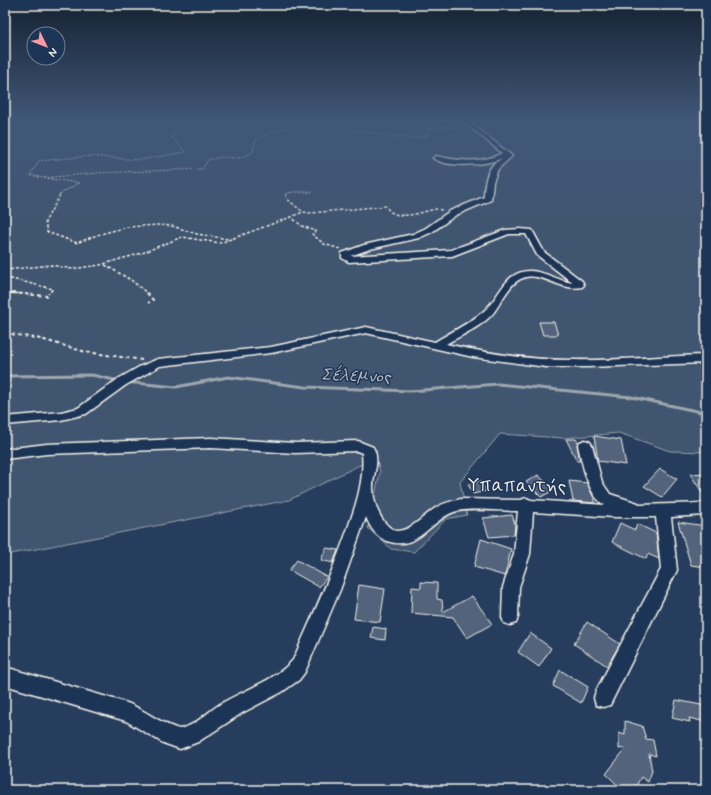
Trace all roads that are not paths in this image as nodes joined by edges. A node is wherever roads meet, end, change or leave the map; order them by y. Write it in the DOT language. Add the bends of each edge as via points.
graph roads {
  1 [pos="498,157"];
  2 [pos="508,157"];
  3 [pos="436,158"];
  4 [pos="436,346"];
  5 [pos="706,359"];
  6 [pos="5,421"];
  7 [pos="585,445"];
  8 [pos="5,454"];
  9 [pos="367,492"];
  10 [pos="526,504"];
  11 [pos="706,509"];
  12 [pos="655,510"];
  13 [pos="510,617"];
  14 [pos="5,676"];
  15 [pos="602,698"];
  1 -- 3 [label="street" via="479,162"];
  2 -- 4 [label="street" via="496,166 487,191 488,198 484,201 453,213 416,236 367,246 345,255 349,259 452,253 520,230 528,232 540,253 579,283 572,286 537,274 516,276 488,312"];
  4 -- 5 [label="street" via="500,358 548,363"];
  4 -- 6 [label="street" via="366,330 271,350 169,361 143,370 82,411 61,416"];
  7 -- 12 [label="street" via="592,472 603,496"];
  8 -- 9 [label="street" via="47,449 211,443 295,448 358,446 368,450 370,454"];
  9 -- 10 [label="street, Υπαπαντής" via="372,515 379,528 396,538 407,537 436,514 452,506"];
  9 -- 14 [label="street" via="341,568 297,670 278,684 229,710 188,736 174,738 117,709"];
  10 -- 12 [label="street, Υπαπαντής" via="615,511"];
  10 -- 13 [label="street" via="522,554 511,586"];
  11 -- 12 [label="street, Υπαπαντής"];
  12 -- 15 [label="street" via="669,570"];
}
